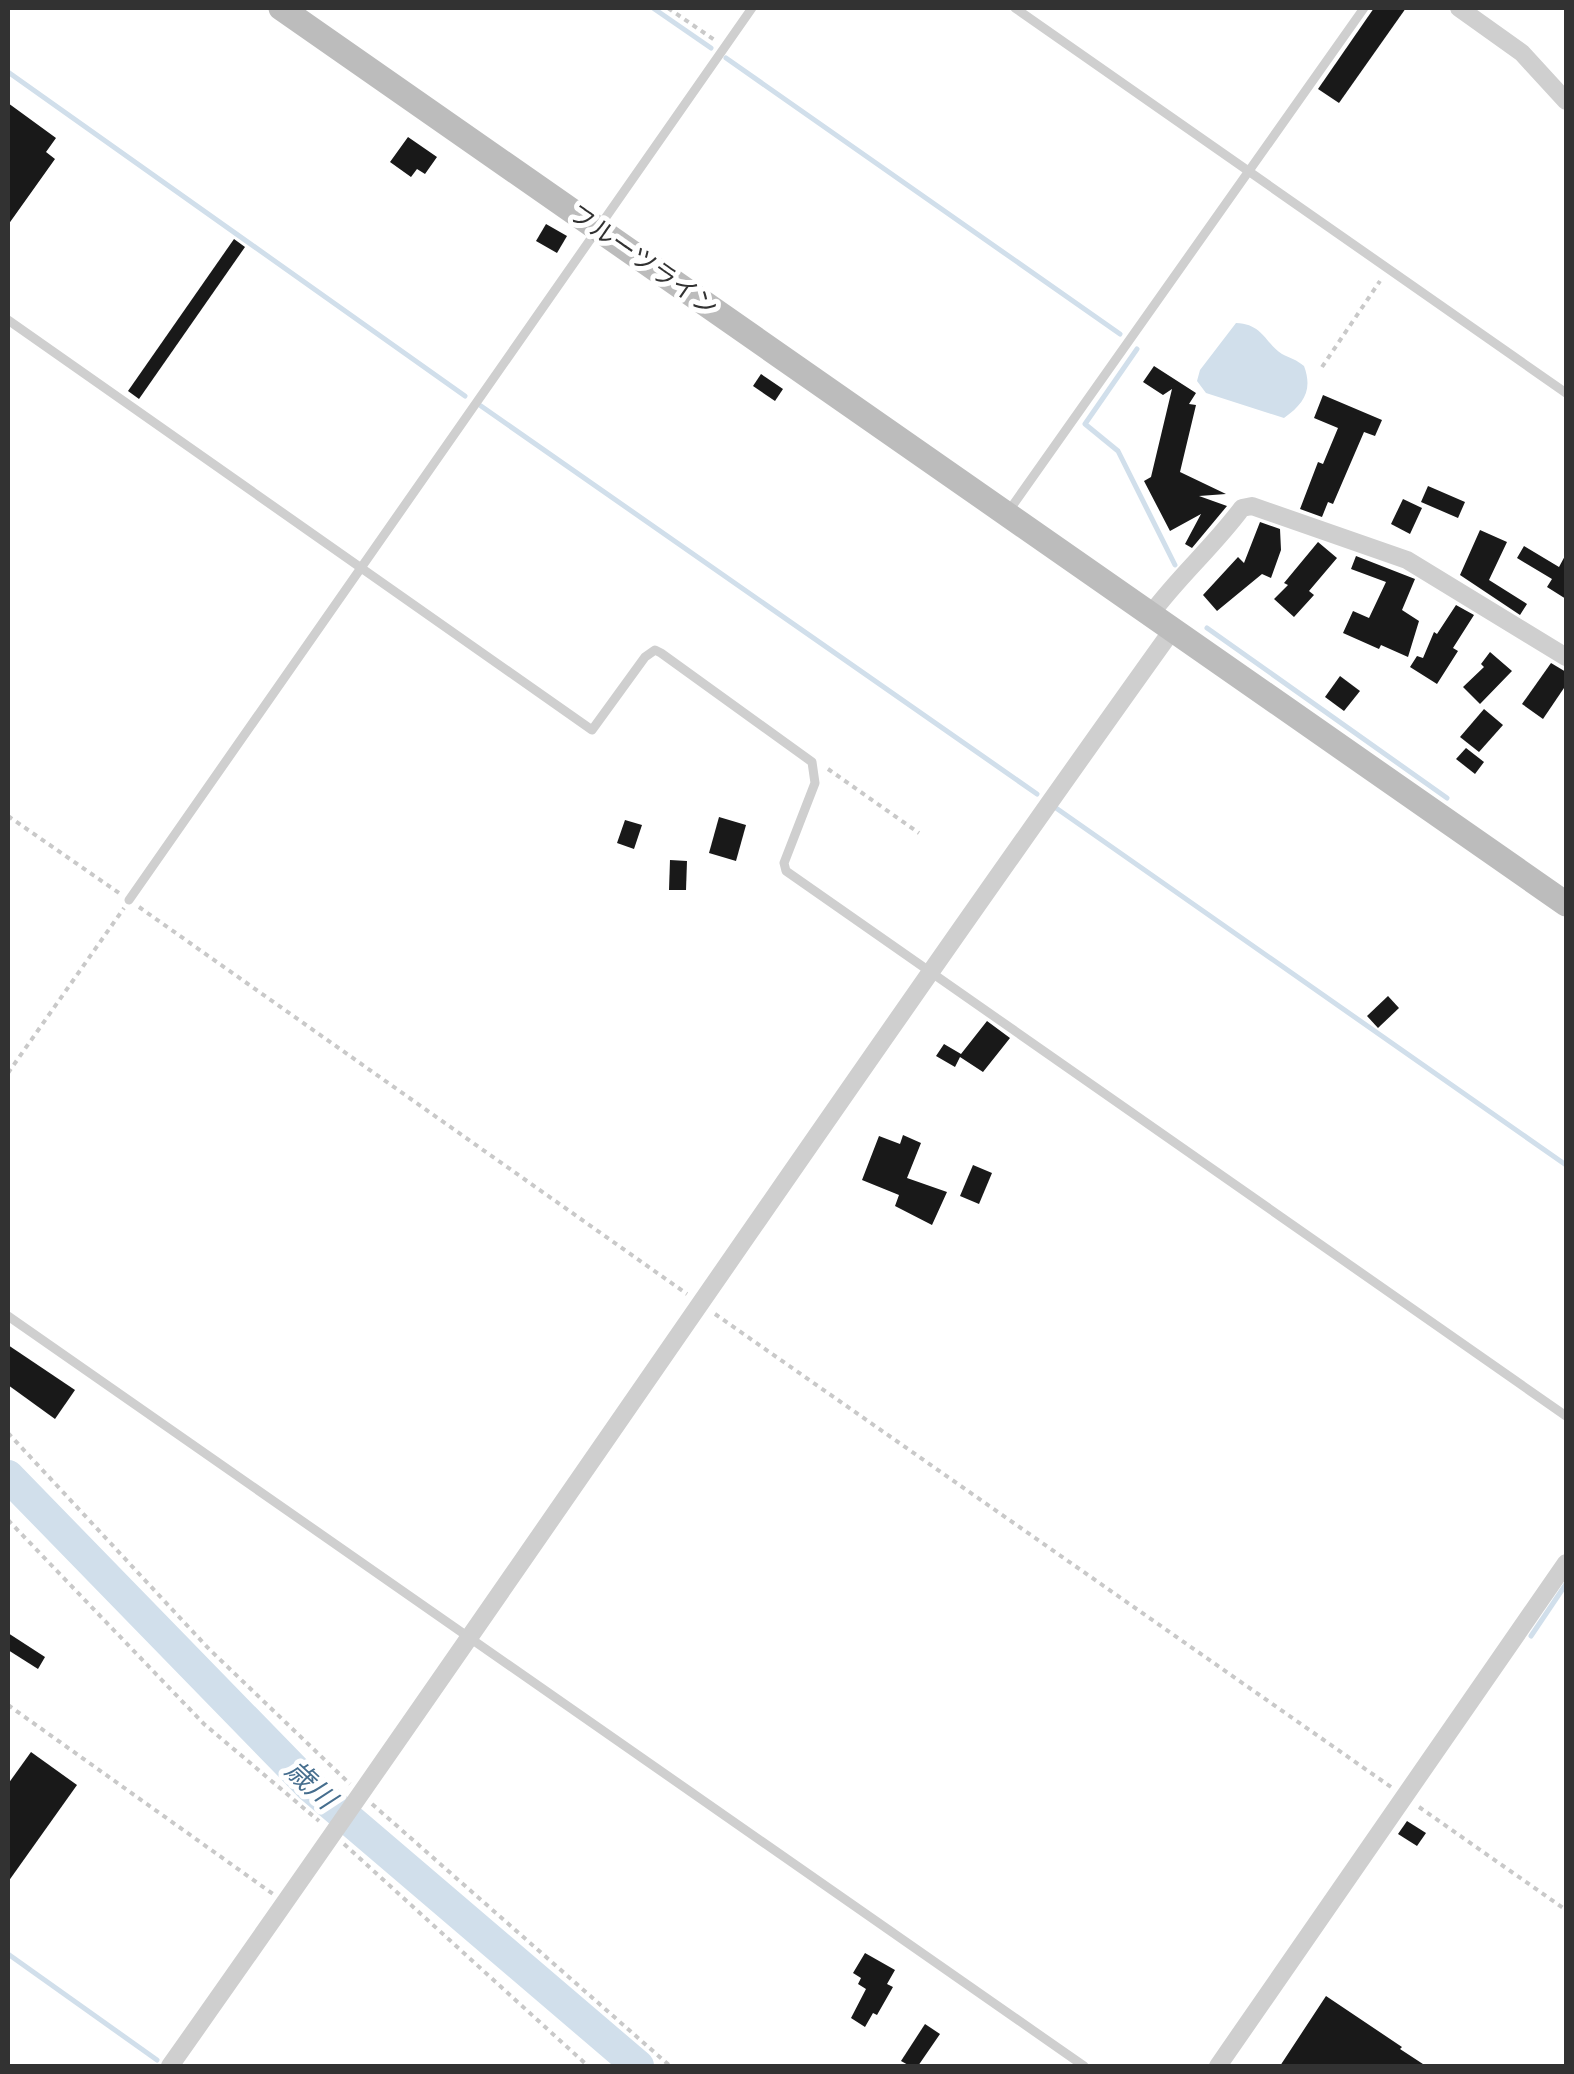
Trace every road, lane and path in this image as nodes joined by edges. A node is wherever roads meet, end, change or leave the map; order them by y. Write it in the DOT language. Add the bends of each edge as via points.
graph roads {
  1 [pos="281,8"];
  2 [pos="668,8"];
  3 [pos="752,8"];
  4 [pos="1015,8"];
  5 [pos="1364,8"];
  6 [pos="1460,8"];
  7 [pos="720,44"];
  8 [pos="1566,101"];
  9 [pos="1250,171"];
  10 [pos="598,227"];
  11 [pos="1388,268"];
  12 [pos="8,320"];
  13 [pos="1322,367"];
  14 [pos="1566,393"];
  15 [pos="1006,514"];
  16 [pos="361,568"];
  17 [pos="1151,614"];
  18 [pos="1174,629"];
  19 [pos="1566,657"];
  20 [pos="814,769"];
  21 [pos="8,816"];
  22 [pos="919,833"];
  23 [pos="129,900"];
  24 [pos="1566,904"];
  25 [pos="928,972"];
  26 [pos="8,1073"];
  27 [pos="700,1303"];
  28 [pos="8,1316"];
  29 [pos="1566,1416"];
  30 [pos="8,1434"];
  31 [pos="8,1520"];
  32 [pos="1566,1563"];
  33 [pos="468,1637"];
  34 [pos="8,1705"];
  35 [pos="360,1797"];
  36 [pos="1404,1797"];
  37 [pos="337,1831"];
  38 [pos="285,1903"];
  39 [pos="1566,1910"];
  40 [pos="170,2066"];
  41 [pos="588,2066"];
  42 [pos="670,2066"];
  43 [pos="1084,2066"];
  44 [pos="1218,2066"];
  1 -- 10 [label="street, フルーツライン"];
  2 -- 7 [label="path"];
  3 -- 10 [label="lane"];
  4 -- 9 [label="lane"];
  5 -- 9 [label="lane"];
  6 -- 8 [label="street" via="1522,53"];
  9 -- 11 [label="lane"];
  9 -- 15 [label="lane"];
  10 -- 15 [label="street, フルーツライン"];
  10 -- 16 [label="lane"];
  11 -- 13 [label="path"];
  11 -- 14 [label="lane"];
  12 -- 16 [label="lane"];
  15 -- 17 [label="street, フルーツライン"];
  16 -- 20 [label="lane" via="592,730 655,650"];
  16 -- 23 [label="lane"];
  17 -- 18 [label="street, フルーツライン"];
  17 -- 19 [label="street" via="1242,508 1252,506 1407,560"];
  18 -- 24 [label="street, フルーツライン"];
  18 -- 25 [label="street"];
  20 -- 22 [label="path" via="826,768"];
  20 -- 25 [label="lane" via="786,871"];
  21 -- 23 [label="path"];
  23 -- 26 [label="path"];
  23 -- 27 [label="path"];
  25 -- 27 [label="street"];
  25 -- 29 [label="lane"];
  27 -- 33 [label="street"];
  27 -- 36 [label="path"];
  28 -- 33 [label="lane"];
  30 -- 35 [label="path"];
  31 -- 37 [label="path" via="204,1724"];
  32 -- 36 [label="street"];
  33 -- 35 [label="street"];
  33 -- 43 [label="lane"];
  34 -- 38 [label="path"];
  35 -- 37 [label="street"];
  35 -- 42 [label="path"];
  36 -- 39 [label="path"];
  36 -- 44 [label="street"];
  37 -- 38 [label="street"];
  37 -- 41 [label="path"];
  38 -- 40 [label="street"];
}
